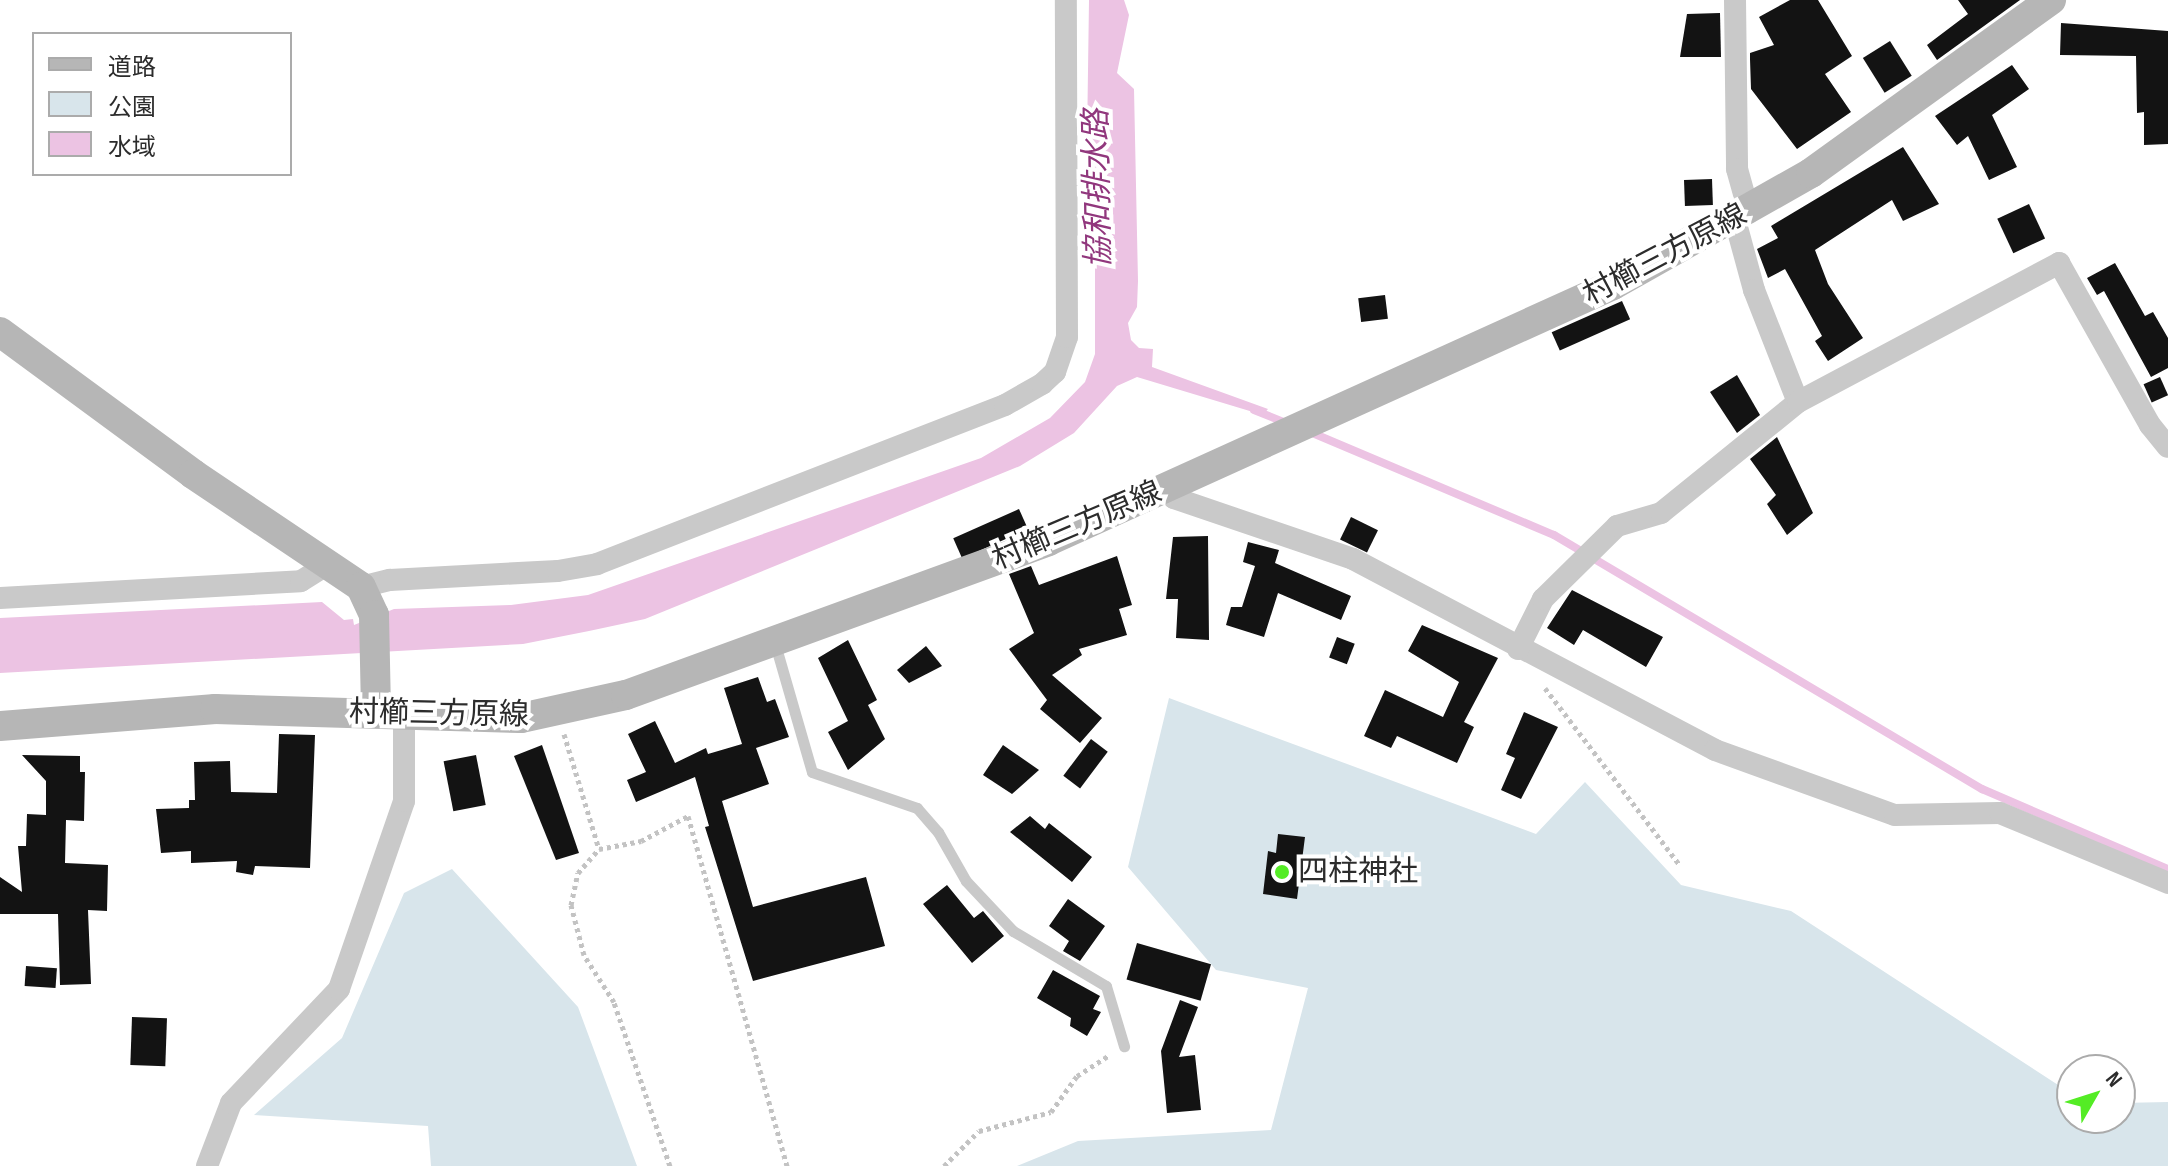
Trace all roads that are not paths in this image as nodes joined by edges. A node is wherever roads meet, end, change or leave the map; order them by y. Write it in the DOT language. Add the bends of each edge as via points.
graph roads {
  1 [pos="1066,0"];
  2 [pos="1735,0"];
  3 [pos="2051,0"];
  4 [pos="1742,216"];
  5 [pos="0,332"];
  6 [pos="1798,402"];
  7 [pos="2168,447"];
  8 [pos="1167,488"];
  9 [pos="328,564"];
  10 [pos="361,587"];
  11 [pos="0,598"];
  12 [pos="774,642"];
  13 [pos="1518,649"];
  14 [pos="385,706"];
  15 [pos="0,726"];
  16 [pos="2168,883"];
  17 [pos="1124,1046"];
  18 [pos="207,1166"];
  1 -- 10 [label="street" via="1067,337 1055,372 1042,384 977,416 597,564 390,580"];
  2 -- 4 [label="street"];
  3 -- 4 [label="main road, 村櫛三方原線" via="2002,40"];
  4 -- 6 [label="street" via="1754,290"];
  4 -- 8 [label="main road, 村櫛三方原線" via="1613,285"];
  5 -- 9 [label="main road" via="193,474"];
  6 -- 7 [label="street" via="2059,263 2150,425"];
  6 -- 13 [label="street" via="1661,513 1617,526 1598,542 1543,599"];
  8 -- 12 [label="main road, 村櫛三方原線" via="1019,553"];
  8 -- 13 [label="street" via="1174,498 1353,559"];
  9 -- 10 [label="main road"];
  9 -- 11 [label="street" via="301,581"];
  10 -- 14 [label="main road" via="374,615"];
  12 -- 14 [label="main road, 村櫛三方原線" via="626,695 558,713 499,719"];
  12 -- 17 [label="lane" via="812,772 917,808 938,832 966,881 1013,931 1106,986"];
  13 -- 16 [label="street" via="1715,750 1895,815 2000,813"];
  14 -- 15 [label="main road, 村櫛三方原線" via="215,709"];
  14 -- 18 [label="street" via="404,801 339,989 231,1103"];
}
